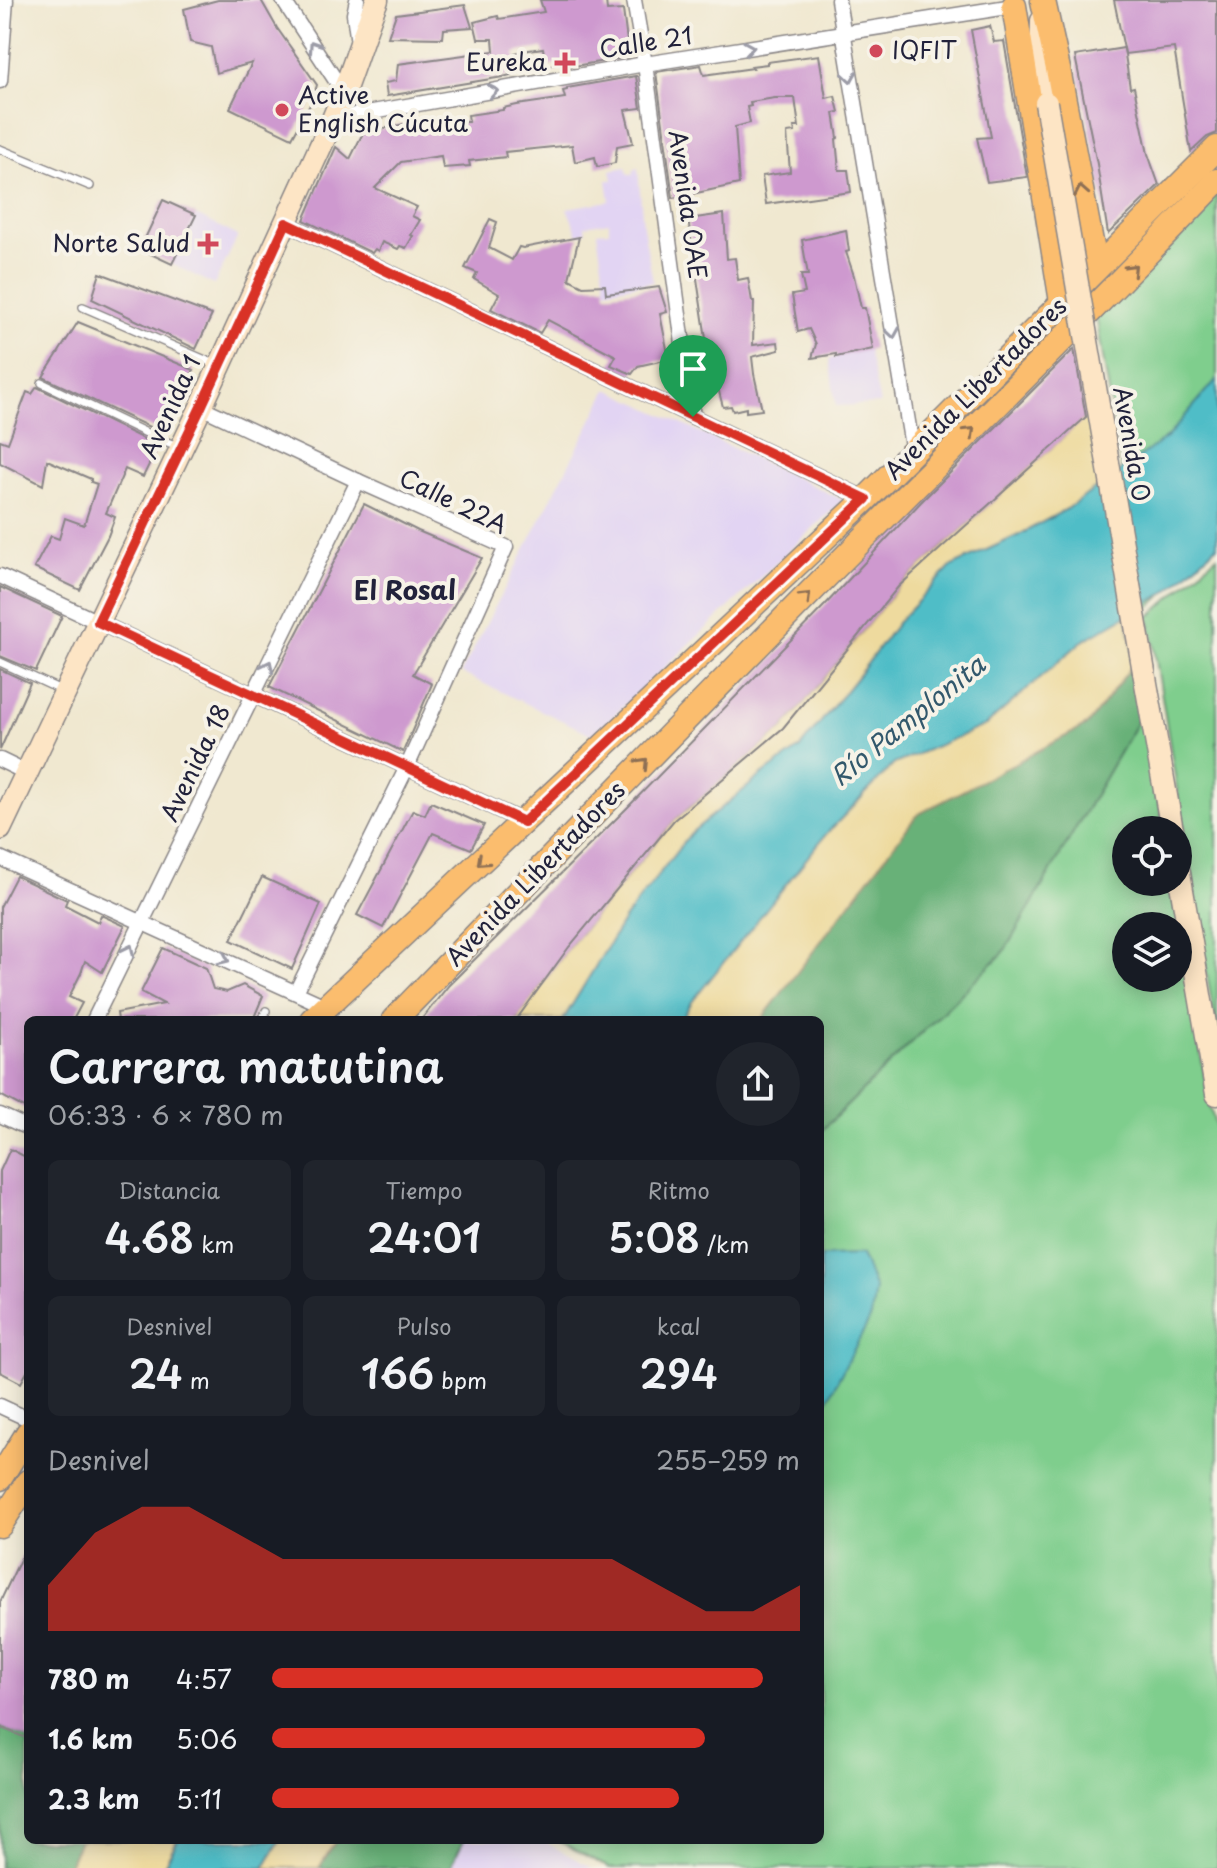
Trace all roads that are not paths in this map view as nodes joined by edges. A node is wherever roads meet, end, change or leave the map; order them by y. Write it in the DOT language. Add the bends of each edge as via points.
graph roads {
  1 [pos="6,0"];
  2 [pos="283,0"];
  3 [pos="357,0"];
  4 [pos="377,0"];
  5 [pos="634,0"];
  6 [pos="838,0"];
  7 [pos="1045,0"];
  8 [pos="1013,3"];
  9 [pos="843,34"];
  10 [pos="359,46"];
  11 [pos="645,64"];
  12 [pos="1041,66"];
  13 [pos="0,81"];
  14 [pos="344,93"];
  15 [pos="333,119"];
  16 [pos="1217,148"];
  17 [pos="0,149"];
  18 [pos="1217,181"];
  19 [pos="90,186"];
  20 [pos="286,223"];
  21 [pos="1096,268"];
  22 [pos="1062,302"];
  23 [pos="83,307"];
  24 [pos="210,362"];
  25 [pos="42,383"];
  26 [pos="201,407"];
  27 [pos="693,417"];
  28 [pos="182,447"];
  29 [pos="913,452"];
  30 [pos="358,481"];
  31 [pos="866,499"];
  32 [pos="0,576"];
  33 [pos="98,622"];
  34 [pos="0,662"];
  35 [pos="65,692"];
  36 [pos="253,695"];
  37 [pos="0,760"];
  38 [pos="407,767"];
  39 [pos="27,773"];
  40 [pos="7,797"];
  41 [pos="1170,816"];
  42 [pos="524,822"];
  43 [pos="0,829"];
  44 [pos="0,858"];
  45 [pos="1183,896"];
  46 [pos="142,922"];
  47 [pos="296,992"];
  48 [pos="266,1011"];
  49 [pos="324,1015"];
  50 [pos="96,1016"];
  51 [pos="264,1016"];
  52 [pos="398,1016"];
  53 [pos="1217,1094"];
  54 [pos="0,1115"];
  55 [pos="24,1126"];
  56 [pos="0,1406"];
  57 [pos="24,1417"];
  58 [pos="24,1439"];
  59 [pos="0,1478"];
  60 [pos="24,1488"];
  61 [pos="0,1525"];
  1 -- 13 [label="street"];
  14 -- 2 [label="street, one-way"];
  3 -- 10 [label="street"];
  4 -- 10 [label="street, Avenida 1"];
  5 -- 11 [label="street, Avenida 0AE"];
  6 -- 9 [label="street"];
  7 -- 12 [label="street, Avenida 0"];
  21 -- 7 [label="main road, one-way"];
  8 -- 9 [label="street, Calle 21"];
  8 -- 12 [label="street, Avenida 0"];
  8 -- 22 [label="main road"];
  11 -- 9 [label="street, Calle 21, one-way"];
  9 -- 29 [label="street, one-way"];
  10 -- 14 [label="street, Avenida 1"];
  15 -- 11 [label="street, Calle 21, one-way"];
  11 -- 27 [label="street, Avenida 0AE"];
  12 -- 41 [label="street, Avenida 0, bridge"];
  14 -- 15 [label="street, Avenida 1"];
  15 -- 20 [label="street, Avenida 1"];
  16 -- 21 [label="main road, Avenida Libertadores"];
  17 -- 19 [label="lane"];
  52 -- 18 [label="main road, Avenida Libertadores, one-way"];
  20 -- 24 [label="street, Avenida 1"];
  20 -- 27 [label="street"];
  21 -- 22 [label="main road, Avenida Libertadores"];
  22 -- 29 [label="main road, Avenida Libertadores"];
  23 -- 24 [label="lane"];
  24 -- 26 [label="street, Avenida 1"];
  25 -- 28 [label="lane"];
  26 -- 28 [label="street, Avenida 1"];
  26 -- 30 [label="street, Calle 22A"];
  27 -- 31 [label="street"];
  28 -- 33 [label="street, Avenida 1"];
  29 -- 31 [label="main road, Avenida Libertadores"];
  36 -- 30 [label="street, Avenida 18, one-way"];
  30 -- 38 [label="street, Calle 22A" via="506,547"];
  31 -- 42 [label="main road, Avenida Libertadores"];
  32 -- 33 [label="street"];
  33 -- 35 [label="street, Avenida 1"];
  33 -- 36 [label="street"];
  34 -- 35 [label="lane"];
  35 -- 39 [label="street, Avenida 1"];
  36 -- 38 [label="street"];
  36 -- 46 [label="street, Avenida 18"];
  37 -- 39 [label="street"];
  38 -- 42 [label="street"];
  38 -- 47 [label="street, Calle 22A"];
  39 -- 40 [label="street, Avenida 1"];
  40 -- 43 [label="street, Avenida 1"];
  42 -- 49 [label="main road, Avenida Libertadores, one-way"];
  44 -- 46 [label="street"];
  45 -- 53 [label="street"];
  46 -- 47 [label="street, one-way"];
  50 -- 46 [label="street, Avenida 18, one-way"];
  47 -- 49 [label="street"];
  48 -- 51 [label="lane"];
  54 -- 55 [label="street"];
  56 -- 57 [label="street"];
  58 -- 59 [label="main road"];
  60 -- 61 [label="main road"];
}
